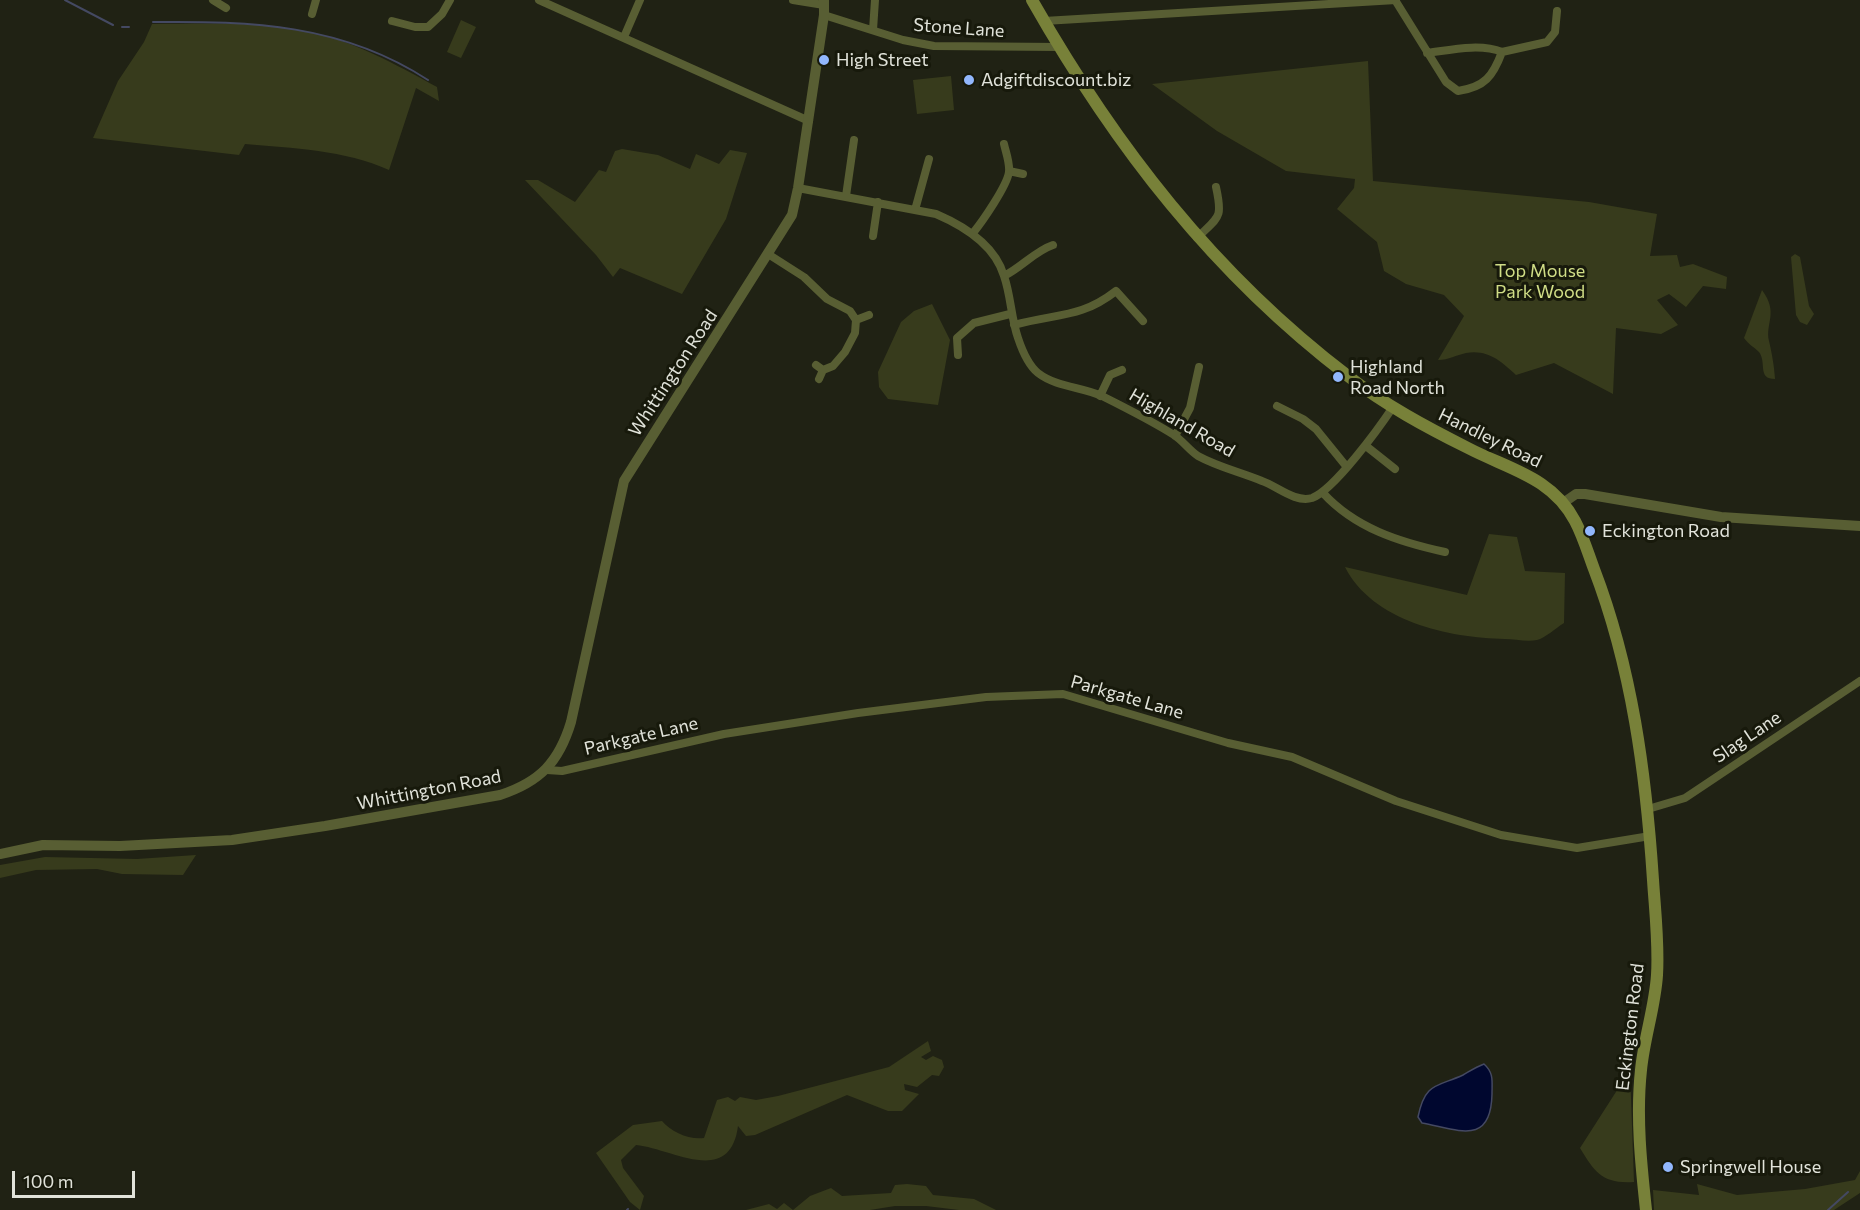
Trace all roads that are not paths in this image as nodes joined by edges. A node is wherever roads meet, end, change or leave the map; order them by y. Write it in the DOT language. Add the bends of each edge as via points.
graph roads {
  1 [pos="213,0"];
  2 [pos="316,0"];
  3 [pos="450,0"];
  4 [pos="539,0"];
  5 [pos="640,0"];
  6 [pos="793,0"];
  7 [pos="875,0"];
  8 [pos="1032,0"];
  9 [pos="1395,0"];
  10 [pos="1341,2"];
  11 [pos="824,7"];
  12 [pos="226,8"];
  13 [pos="1557,11"];
  14 [pos="312,14"];
  15 [pos="392,21"];
  16 [pos="1044,21"];
  17 [pos="873,30"];
  18 [pos="624,37"];
  19 [pos="1059,47"];
  20 [pos="1502,52"];
  21 [pos="1427,53"];
  22 [pos="809,121"];
  23 [pos="854,140"];
  24 [pos="1004,144"];
  25 [pos="928,159"];
  26 [pos="1009,171"];
  27 [pos="1023,174"];
  28 [pos="1216,187"];
  29 [pos="798,188"];
  30 [pos="846,196"];
  31 [pos="878,202"];
  32 [pos="915,210"];
  33 [pos="973,233"];
  34 [pos="873,236"];
  35 [pos="1197,238"];
  36 [pos="1053,245"];
  37 [pos="768,254"];
  38 [pos="1004,276"];
  39 [pos="1010,314"];
  40 [pos="869,315"];
  41 [pos="856,320"];
  42 [pos="1143,321"];
  43 [pos="1014,325"];
  44 [pos="958,355"];
  45 [pos="1200,368"];
  46 [pos="1122,370"];
  47 [pos="819,371"];
  48 [pos="1100,396"];
  49 [pos="1277,406"];
  50 [pos="1393,407"];
  51 [pos="1175,436"];
  52 [pos="1366,446"];
  53 [pos="1346,466"];
  54 [pos="1395,469"];
  55 [pos="1323,493"];
  56 [pos="1563,503"];
  57 [pos="1860,526"];
  58 [pos="1445,552"];
  59 [pos="1860,681"];
  60 [pos="547,770"];
  61 [pos="1648,809"];
  62 [pos="1650,836"];
  63 [pos="0,854"];
  64 [pos="1646,1210"];
  1 -- 12 [label="street"];
  2 -- 14 [label="street"];
  3 -- 15 [label="street" via="428,27"];
  4 -- 18 [label="street"];
  5 -- 18 [label="street"];
  6 -- 11 [label="street, Stone Lane"];
  7 -- 17 [label="street"];
  8 -- 16 [label="main road, Handley Road"];
  9 -- 10 [label="street"];
  9 -- 21 [label="street"];
  10 -- 16 [label="street"];
  11 -- 17 [label="street, Stone Lane"];
  11 -- 22 [label="street"];
  13 -- 20 [label="street" via="1555,33 1547,42"];
  16 -- 19 [label="main road, Handley Road"];
  17 -- 19 [label="street, Stone Lane" via="934,46"];
  18 -- 22 [label="street"];
  19 -- 35 [label="main road, Handley Road" via="1152,182"];
  20 -- 21 [label="street" via="1476,48"];
  20 -- 21 [label="street" via="1490,78 1481,86 1458,91 1446,82"];
  22 -- 29 [label="street"];
  23 -- 30 [label="street"];
  24 -- 26 [label="street"];
  25 -- 32 [label="street"];
  26 -- 27 [label="street"];
  26 -- 33 [label="street"];
  28 -- 35 [label="street" via="1221,210"];
  29 -- 30 [label="street, Highland Road"];
  29 -- 37 [label="street" via="792,215"];
  30 -- 31 [label="street, Highland Road"];
  31 -- 32 [label="street, Highland Road"];
  31 -- 34 [label="street"];
  32 -- 33 [label="street, Highland Road" via="954,222"];
  33 -- 38 [label="street, Highland Road" via="994,256"];
  35 -- 50 [label="main road, Handley Road" via="1295,334"];
  36 -- 38 [label="street"];
  37 -- 41 [label="street" via="804,277 827,299 850,311"];
  37 -- 60 [label="street, Whittington Road" via="624,481 571,722"];
  38 -- 39 [label="street, Highland Road"];
  39 -- 43 [label="street, Highland Road"];
  39 -- 44 [label="street" via="974,323 957,338"];
  40 -- 41 [label="street"];
  41 -- 47 [label="street" via="855,333 845,352 833,366"];
  42 -- 43 [label="street" via="1116,291 1077,314"];
  43 -- 48 [label="street, Highland Road" via="1022,351 1038,372"];
  45 -- 51 [label="street" via="1190,408"];
  46 -- 48 [label="street, Highland Road" via="1110,375"];
  48 -- 51 [label="street, Highland Road"];
  49 -- 53 [label="street" via="1316,429"];
  50 -- 52 [label="street"];
  50 -- 56 [label="main road, Handley Road" via="1475,452 1533,477"];
  51 -- 55 [label="street, Highland Road" via="1196,454 1221,467 1295,497 1310,499"];
  52 -- 53 [label="street"];
  52 -- 54 [label="street"];
  53 -- 55 [label="street"];
  55 -- 58 [label="street" via="1339,511 1383,535"];
  56 -- 57 [label="street" via="1576,494 1585,494 1721,517"];
  56 -- 61 [label="main road, Eckington Road" via="1574,520 1614,621"];
  59 -- 61 [label="street, Slag Lane" via="1685,798"];
  60 -- 62 [label="street, Parkgate Lane" via="562,771 724,734 858,713 986,697 1063,694 1228,743 1292,757 1396,801 1501,835 1577,848"];
  60 -- 63 [label="street, Whittington Road" via="518,789 500,795 325,826 232,840 120,846 43,845"];
  61 -- 62 [label="main road, Eckington Road"];
  62 -- 64 [label="main road, Eckington Road" via="1657,974 1641,1070 1641,1155"];
}
